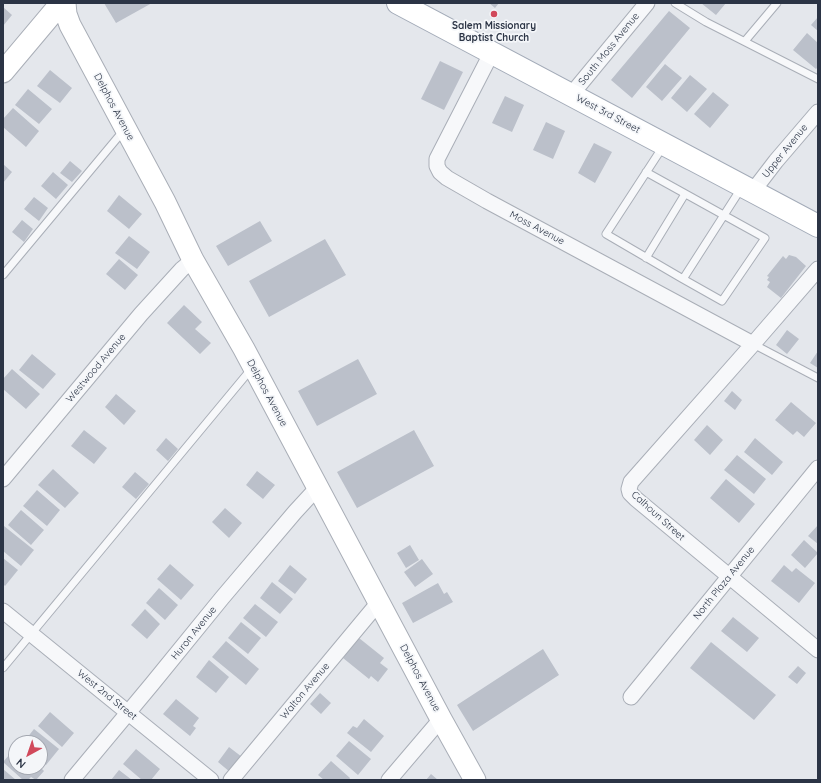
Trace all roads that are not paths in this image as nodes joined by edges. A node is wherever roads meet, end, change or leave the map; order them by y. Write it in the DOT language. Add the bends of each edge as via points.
graph roads {
  1 [pos="60,3"];
  2 [pos="65,3"];
  3 [pos="398,3"];
  4 [pos="647,3"];
  5 [pos="675,3"];
  6 [pos="777,3"];
  7 [pos="745,41"];
  8 [pos="492,52"];
  9 [pos="3,72"];
  10 [pos="818,79"];
  11 [pos="571,94"];
  12 [pos="818,112"];
  13 [pos="125,128"];
  14 [pos="664,144"];
  15 [pos="646,172"];
  16 [pos="748,188"];
  17 [pos="685,194"];
  18 [pos="724,215"];
  19 [pos="818,226"];
  20 [pos="646,258"];
  21 [pos="193,260"];
  22 [pos="818,269"];
  23 [pos="3,275"];
  24 [pos="683,279"];
  25 [pos="753,344"];
  26 [pos="253,367"];
  27 [pos="818,378"];
  28 [pos="818,468"];
  29 [pos="3,479"];
  30 [pos="318,487"];
  31 [pos="729,577"];
  32 [pos="379,602"];
  33 [pos="3,611"];
  34 [pos="31,634"];
  35 [pos="818,650"];
  36 [pos="3,668"];
  37 [pos="631,697"];
  38 [pos="128,712"];
  39 [pos="441,719"];
  40 [pos="72,780"];
  41 [pos="211,780"];
  42 [pos="231,780"];
  43 [pos="389,780"];
  44 [pos="475,780"];
  1 -- 9 [label="street"];
  2 -- 13 [label="street, Delphos Avenue" via="70,26"];
  3 -- 8 [label="main road, West 3rd Street"];
  4 -- 11 [label="street, South Moss Avenue"];
  5 -- 7 [label="lane"];
  6 -- 7 [label="lane"];
  7 -- 10 [label="lane"];
  8 -- 11 [label="main road, West 3rd Street"];
  8 -- 25 [label="street, Moss Avenue" via="437,159 440,172 487,201"];
  11 -- 14 [label="main road, West 3rd Street"];
  12 -- 16 [label="street, Upper Avenue" via="776,161"];
  13 -- 21 [label="street, Delphos Avenue"];
  13 -- 23 [label="lane"];
  14 -- 15 [label="lane"];
  14 -- 16 [label="main road, West 3rd Street"];
  15 -- 17 [label="lane"];
  15 -- 20 [label="lane" via="606,234"];
  16 -- 18 [label="lane"];
  16 -- 19 [label="main road, West 3rd Street"];
  17 -- 18 [label="lane"];
  17 -- 20 [label="lane"];
  18 -- 24 [label="lane"];
  18 -- 24 [label="lane" via="765,238 722,301"];
  20 -- 24 [label="lane"];
  21 -- 26 [label="street, Delphos Avenue"];
  21 -- 29 [label="street, Westwood Avenue" via="182,268 140,314"];
  22 -- 25 [label="street"];
  25 -- 27 [label="lane"];
  25 -- 31 [label="street, Calhoun Street" via="631,482 629,489 636,499"];
  26 -- 30 [label="street, Delphos Avenue"];
  26 -- 34 [label="lane"];
  28 -- 31 [label="street, North Plaza Avenue"];
  30 -- 32 [label="street, Delphos Avenue"];
  30 -- 38 [label="street, Huron Avenue"];
  31 -- 35 [label="street, Calhoun Street"];
  31 -- 37 [label="street, North Plaza Avenue"];
  32 -- 39 [label="street, Delphos Avenue"];
  32 -- 42 [label="street, Walton Avenue"];
  33 -- 34 [label="street, West 2nd Street"];
  34 -- 36 [label="lane"];
  34 -- 38 [label="street, West 2nd Street"];
  38 -- 40 [label="street, Huron Avenue"];
  38 -- 41 [label="street, West 2nd Street"];
  39 -- 43 [label="street"];
  39 -- 44 [label="street, Delphos Avenue"];
}
